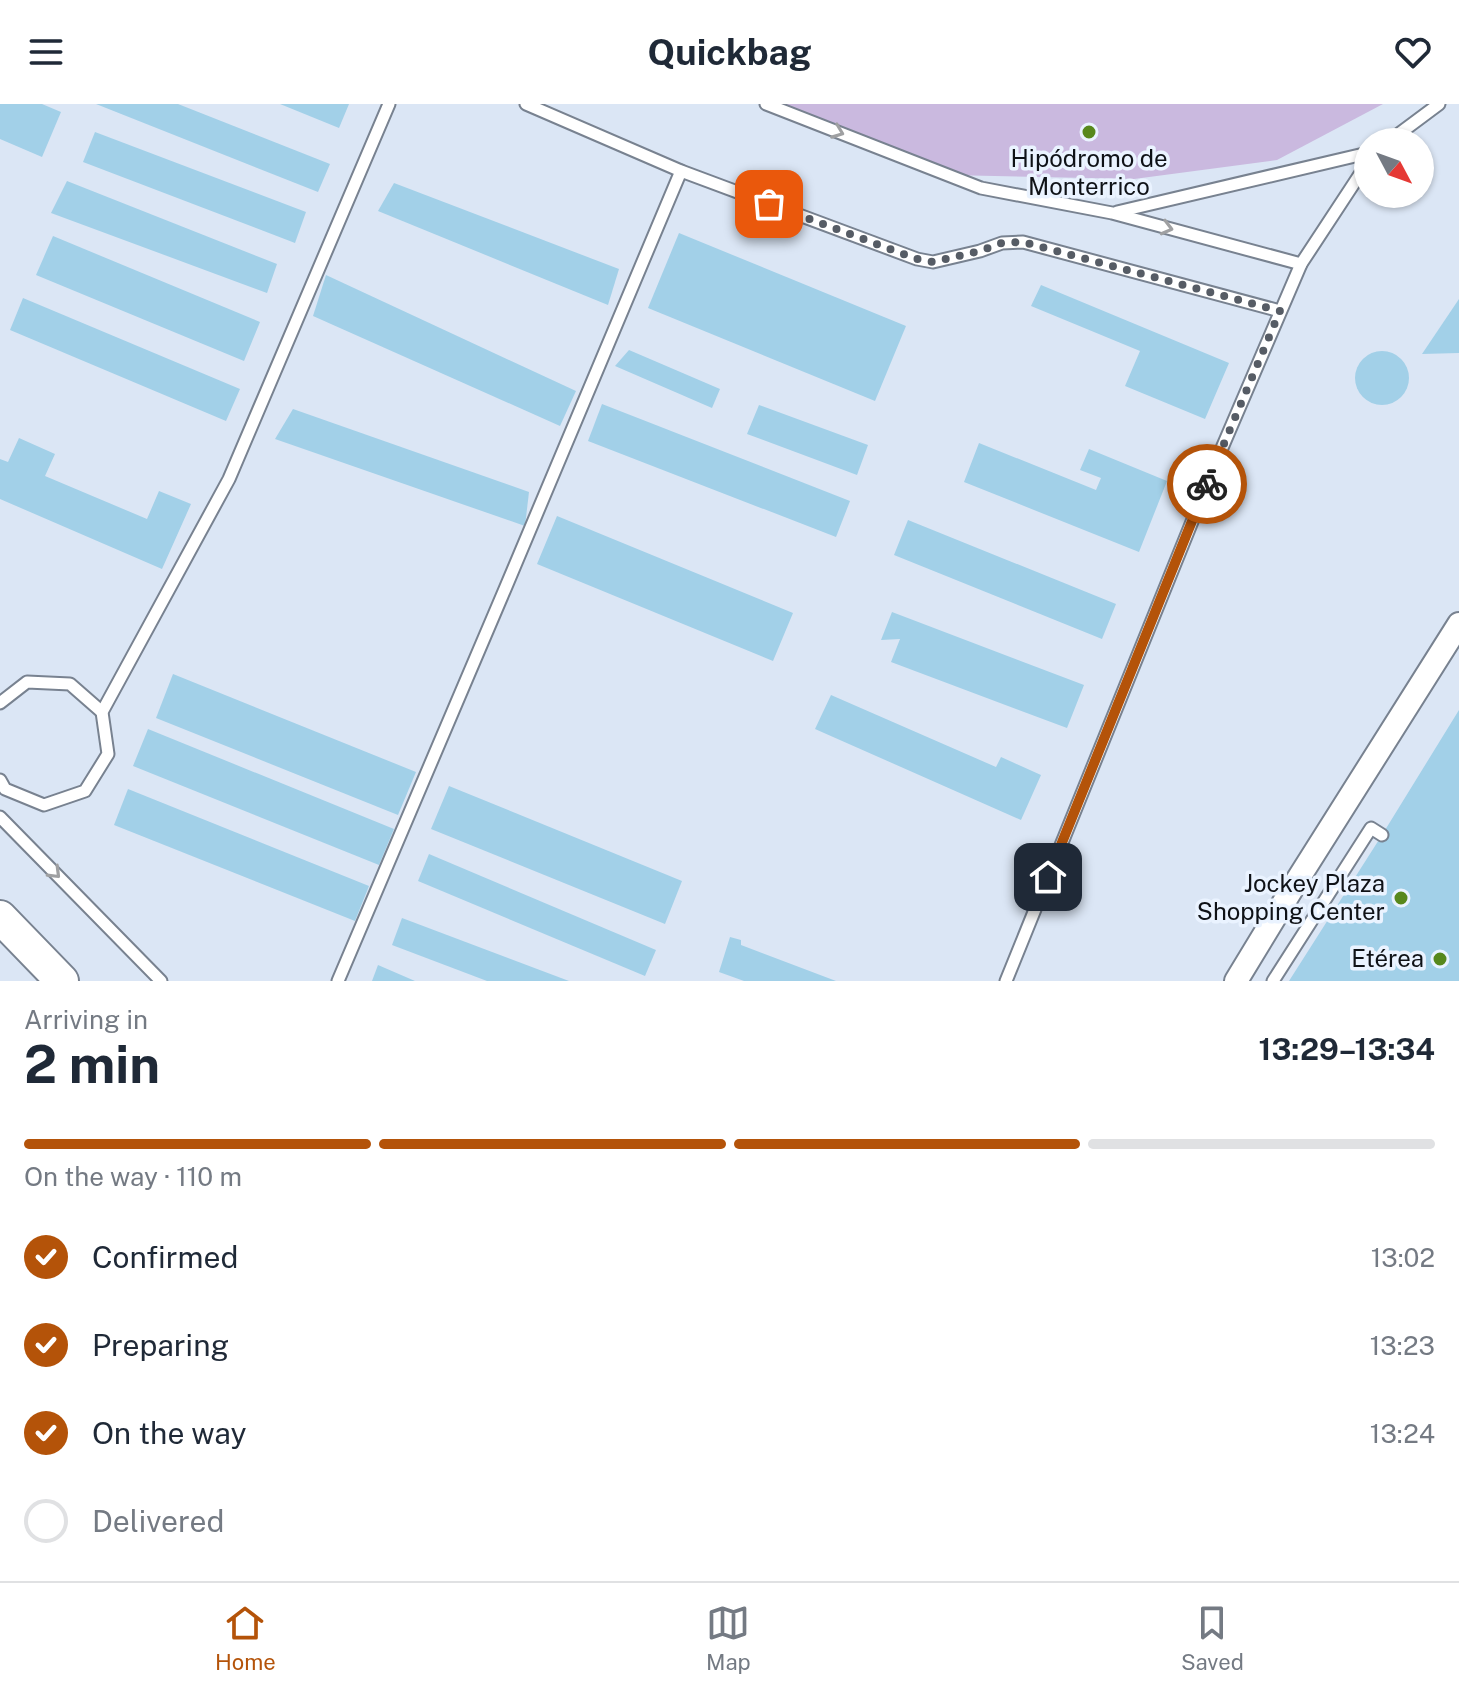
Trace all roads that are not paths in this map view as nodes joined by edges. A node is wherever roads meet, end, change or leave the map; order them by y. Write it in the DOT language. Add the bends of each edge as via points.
graph roads {
  1 [pos="389,104"];
  2 [pos="526,104"];
  3 [pos="766,104"];
  4 [pos="1439,104"];
  5 [pos="1407,128"];
  6 [pos="1354,156"];
  7 [pos="681,171"];
  8 [pos="1354,183"];
  9 [pos="1112,213"];
  10 [pos="1301,264"];
  11 [pos="1280,311"];
  12 [pos="1459,624"];
  13 [pos="0,703"];
  14 [pos="102,712"];
  15 [pos="0,780"];
  16 [pos="0,817"];
  17 [pos="1382,835"];
  18 [pos="0,917"];
  19 [pos="62,981"];
  20 [pos="161,981"];
  21 [pos="338,981"];
  22 [pos="1006,981"];
  23 [pos="1236,981"];
  24 [pos="1273,981"];
  1 -- 14 [label="lane" via="229,479"];
  2 -- 7 [label="lane"];
  3 -- 9 [label="lane, one-way" via="981,188"];
  4 -- 5 [label="lane"];
  6 -- 9 [label="lane"];
  7 -- 11 [label="lane" via="917,259 933,262 1023,242"];
  7 -- 21 [label="lane"];
  8 -- 10 [label="lane"];
  9 -- 10 [label="lane, one-way"];
  10 -- 11 [label="lane"];
  11 -- 22 [label="lane"];
  12 -- 23 [label="street"];
  13 -- 14 [label="lane" via="27,682 70,684"];
  14 -- 15 [label="lane" via="108,754 85,791 44,805 5,789"];
  16 -- 20 [label="lane, one-way"];
  17 -- 24 [label="lane" via="1371,828"];
  18 -- 19 [label="street"];
}
